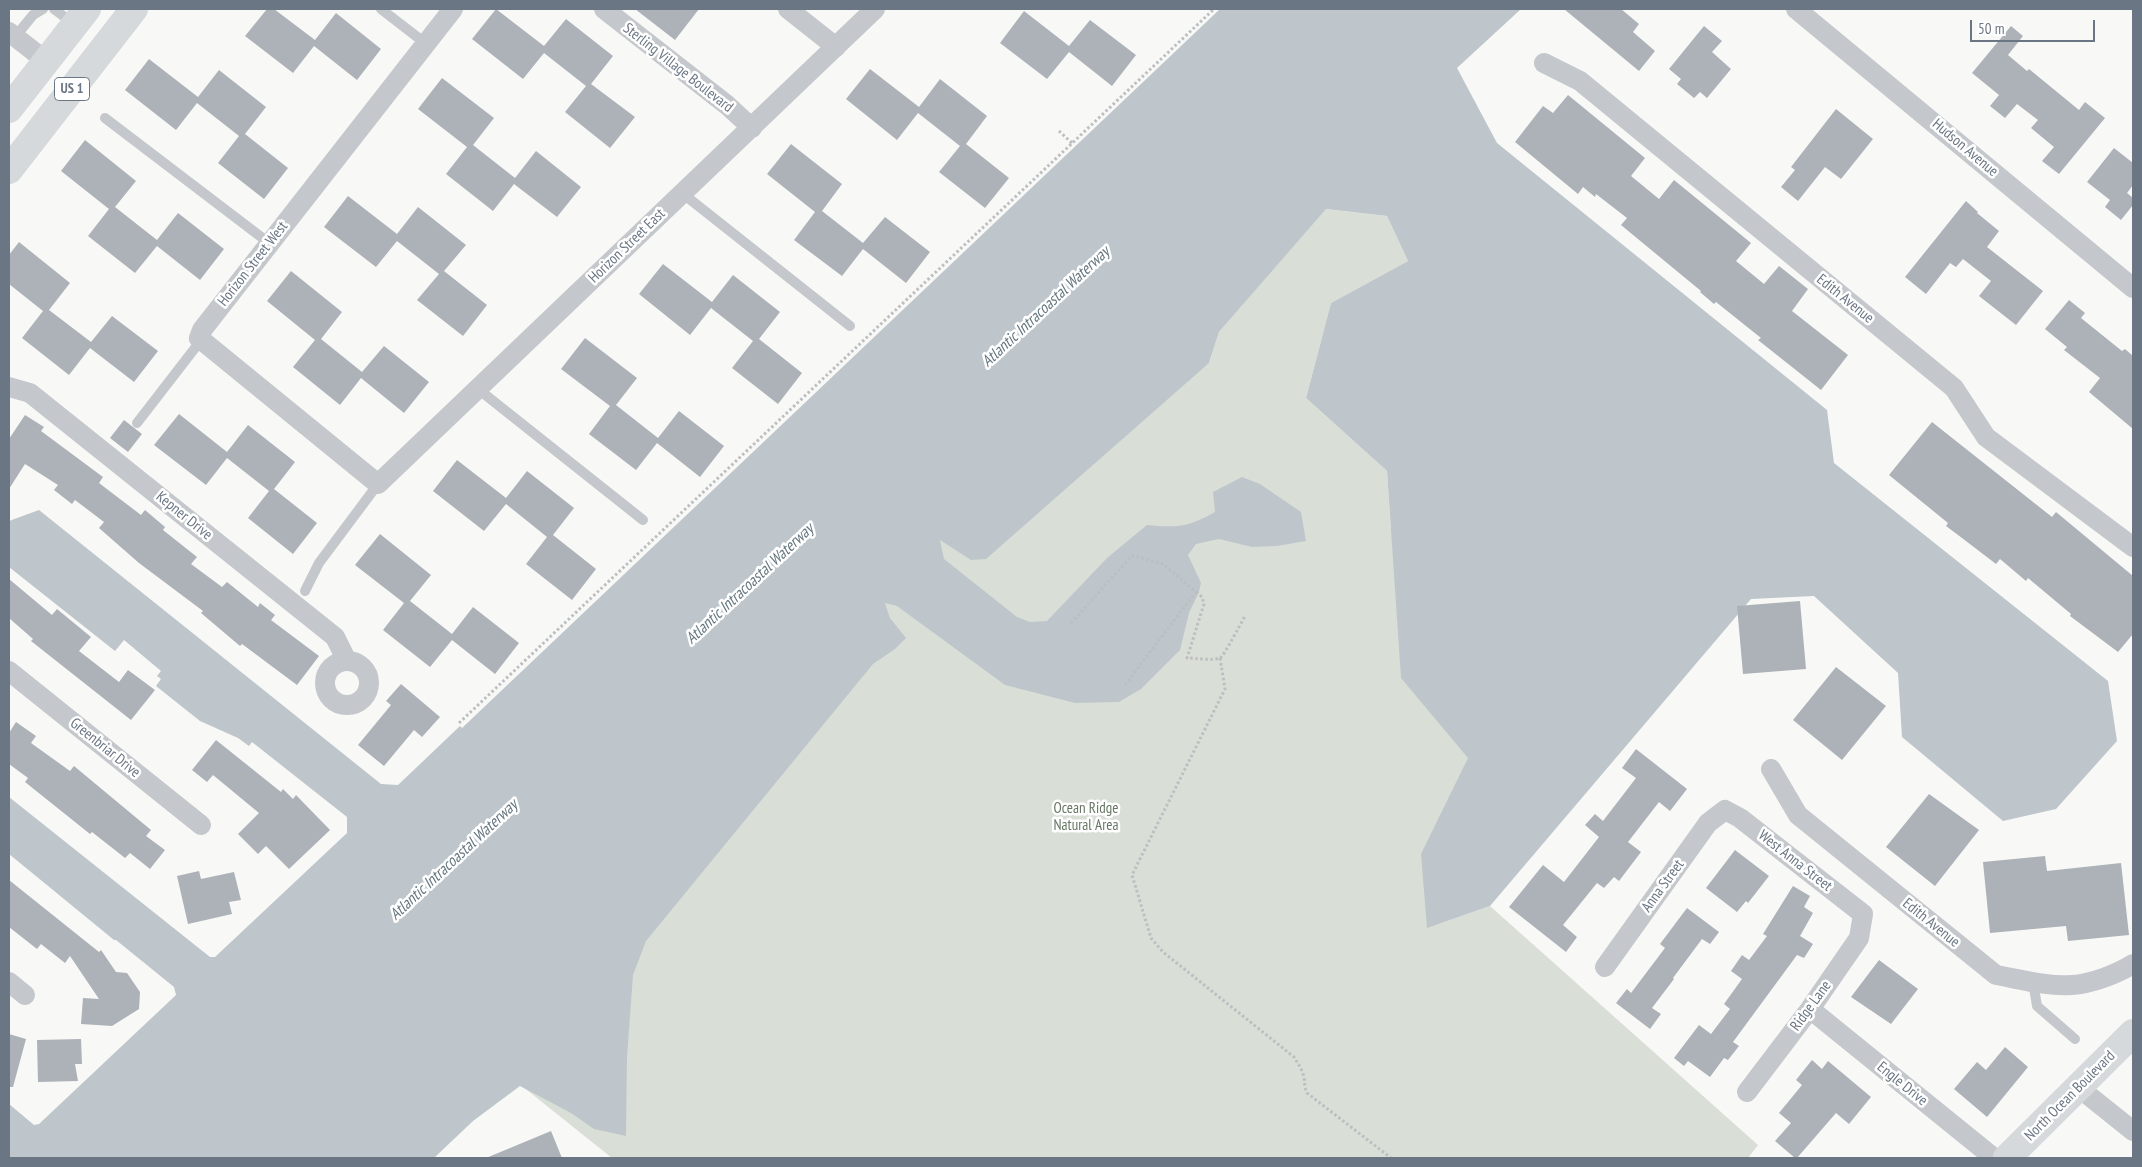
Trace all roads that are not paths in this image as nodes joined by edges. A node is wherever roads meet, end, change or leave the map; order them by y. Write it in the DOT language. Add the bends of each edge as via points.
graph roads {
  1 [pos="43,9"];
  2 [pos="134,9"];
  3 [pos="381,9"];
  4 [pos="453,9"];
  5 [pos="604,9"];
  6 [pos="788,9"];
  7 [pos="875,9"];
  8 [pos="1796,9"];
  9 [pos="72,14"];
  10 [pos="12,35"];
  11 [pos="425,43"];
  12 [pos="836,47"];
  13 [pos="46,61"];
  14 [pos="1544,63"];
  15 [pos="9,109"];
  16 [pos="105,118"];
  17 [pos="752,128"];
  18 [pos="9,170"];
  19 [pos="682,193"];
  20 [pos="269,244"];
  21 [pos="2133,288"];
  22 [pos="850,326"];
  23 [pos="198,338"];
  24 [pos="9,387"];
  25 [pos="478,388"];
  26 [pos="137,422"];
  27 [pos="378,484"];
  28 [pos="643,520"];
  29 [pos="2133,547"];
  30 [pos="304,591"];
  31 [pos="347,661"];
  32 [pos="9,671"];
  33 [pos="1771,769"];
  34 [pos="1725,810"];
  35 [pos="201,826"];
  36 [pos="1863,914"];
  37 [pos="2133,964"];
  38 [pos="1605,967"];
  39 [pos="9,982"];
  40 [pos="2033,982"];
  41 [pos="25,995"];
  42 [pos="1810,1009"];
  43 [pos="2133,1033"];
  44 [pos="2075,1038"];
  45 [pos="2078,1087"];
  46 [pos="1747,1092"];
  47 [pos="2133,1131"];
  48 [pos="1994,1158"];
  49 [pos="2007,1158"];
  1 -- 10 [label="lane"];
  2 -- 18 [label="main road, US 1"];
  3 -- 11 [label="lane"];
  4 -- 11 [label="street, Horizon Street West"];
  5 -- 17 [label="street, Sterling Village Boulevard"];
  6 -- 12 [label="street"];
  7 -- 12 [label="street, Horizon Street East"];
  8 -- 21 [label="street, Hudson Avenue"];
  9 -- 13 [label="main road, US 1"];
  10 -- 13 [label="street"];
  11 -- 20 [label="street, Horizon Street West"];
  12 -- 17 [label="street, Horizon Street East"];
  13 -- 15 [label="main road, US 1"];
  14 -- 29 [label="street, Edith Avenue" via="1580,81 1954,388 1986,438"];
  16 -- 20 [label="lane"];
  17 -- 19 [label="street, Horizon Street East"];
  19 -- 22 [label="lane"];
  19 -- 25 [label="street, Horizon Street East"];
  20 -- 23 [label="street, Horizon Street West"];
  23 -- 26 [label="lane" via="195,348"];
  23 -- 27 [label="street"];
  24 -- 31 [label="street, Kepner Drive" via="30,393 335,637"];
  25 -- 27 [label="street, Horizon Street East"];
  25 -- 28 [label="lane"];
  27 -- 30 [label="lane" via="319,563"];
  32 -- 35 [label="street, Greenbriar Drive"];
  33 -- 40 [label="street, Edith Avenue" via="1798,815 1805,821 1996,975"];
  34 -- 36 [label="street, West Anna Street" via="1740,818"];
  34 -- 38 [label="street, Anna Street" via="1708,822"];
  36 -- 42 [label="street, Ridge Lane" via="1859,938"];
  37 -- 40 [label="street, Edith Avenue" via="2118,973 2072,985"];
  39 -- 41 [label="street"];
  40 -- 44 [label="lane" via="2037,1006"];
  42 -- 46 [label="street, Ridge Lane"];
  42 -- 48 [label="street, Engle Drive"];
  43 -- 45 [label="main road, North Ocean Boulevard"];
  45 -- 47 [label="street"];
  45 -- 49 [label="main road, North Ocean Boulevard"];
}
